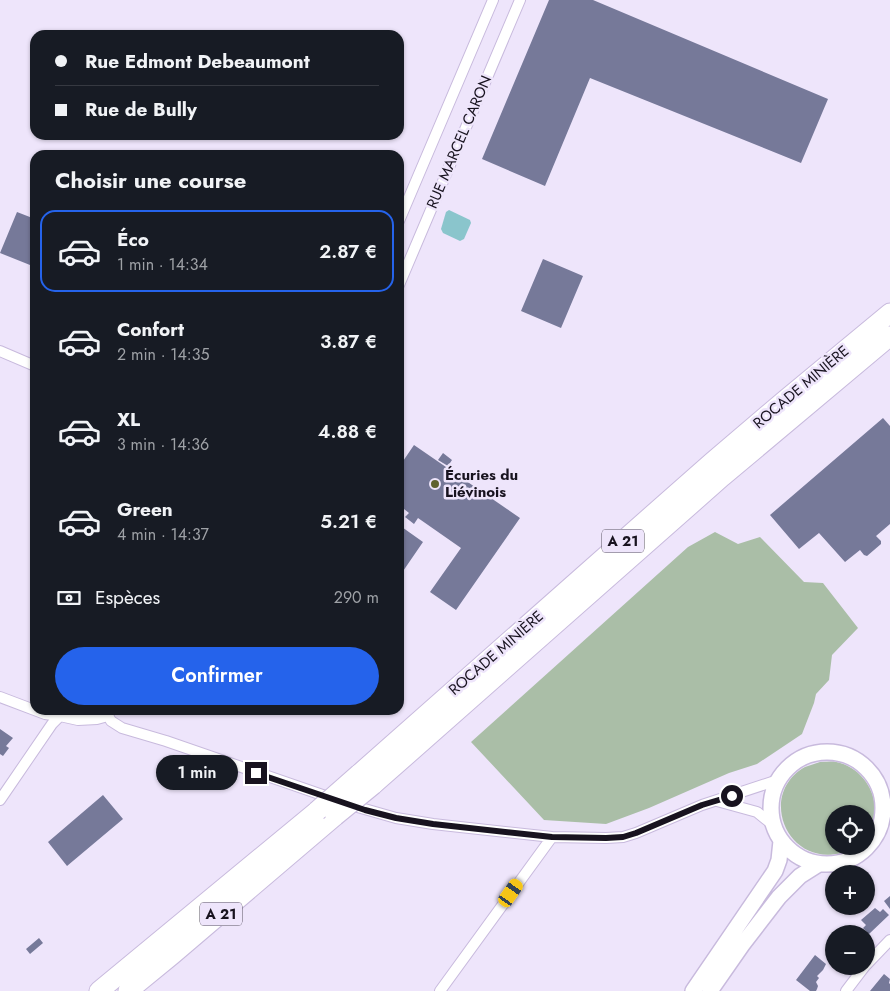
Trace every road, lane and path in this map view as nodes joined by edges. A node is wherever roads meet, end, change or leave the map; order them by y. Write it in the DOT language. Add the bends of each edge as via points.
graph roads {
  1 [pos="493,0"];
  2 [pos="520,0"];
  3 [pos="404,209"];
  4 [pos="404,273"];
  5 [pos="890,313"];
  6 [pos="890,336"];
  7 [pos="0,351"];
  8 [pos="30,364"];
  9 [pos="0,697"];
  10 [pos="30,708"];
  11 [pos="52,715"];
  12 [pos="104,715"];
  13 [pos="108,715"];
  14 [pos="60,716"];
  15 [pos="366,780"];
  16 [pos="778,780"];
  17 [pos="884,787"];
  18 [pos="0,800"];
  19 [pos="717,801"];
  20 [pos="885,823"];
  21 [pos="773,825"];
  22 [pos="552,837"];
  23 [pos="781,841"];
  24 [pos="819,864"];
  25 [pos="890,940"];
  26 [pos="875,954"];
  27 [pos="859,975"];
  28 [pos="99,991"];
  29 [pos="128,991"];
  30 [pos="440,991"];
  31 [pos="693,991"];
  32 [pos="710,991"];
  33 [pos="846,991"];
  1 -- 3 [label="street, RUE MARCEL CARON"];
  2 -- 4 [label="street, RUE MARCEL CARON"];
  5 -- 15 [label="highway, ROCADE MINIÈRE / A 21" via="712,462"];
  6 -- 15 [label="highway, ROCADE MINIÈRE / A 21"];
  7 -- 8 [label="street"];
  9 -- 10 [label="street"];
  11 -- 14 [label="street"];
  12 -- 14 [label="street" via="97,719 78,720"];
  13 -- 22 [label="street" via="122,728 365,810 433,824"];
  14 -- 18 [label="street"];
  15 -- 28 [label="highway, ROCADE MINIÈRE / A 21, bridge" via="317,811"];
  15 -- 29 [label="highway, ROCADE MINIÈRE / A 21, bridge" via="335,816"];
  16 -- 17 [label="main road" via="798,759 811,754 836,752 860,762"];
  16 -- 19 [label="street"];
  16 -- 21 [label="main road" via="770,802"];
  17 -- 20 [label="main road"];
  19 -- 21 [label="street" via="757,812"];
  19 -- 22 [label="street" via="623,837"];
  20 -- 24 [label="main road" via="862,852 849,860"];
  21 -- 23 [label="main road"];
  22 -- 30 [label="street"];
  23 -- 24 [label="main road" via="804,860"];
  23 -- 31 [label="main road" via="780,860 775,871"];
  24 -- 32 [label="main road" via="800,876 779,897"];
  25 -- 26 [label="street"];
  27 -- 33 [label="street"];
}
